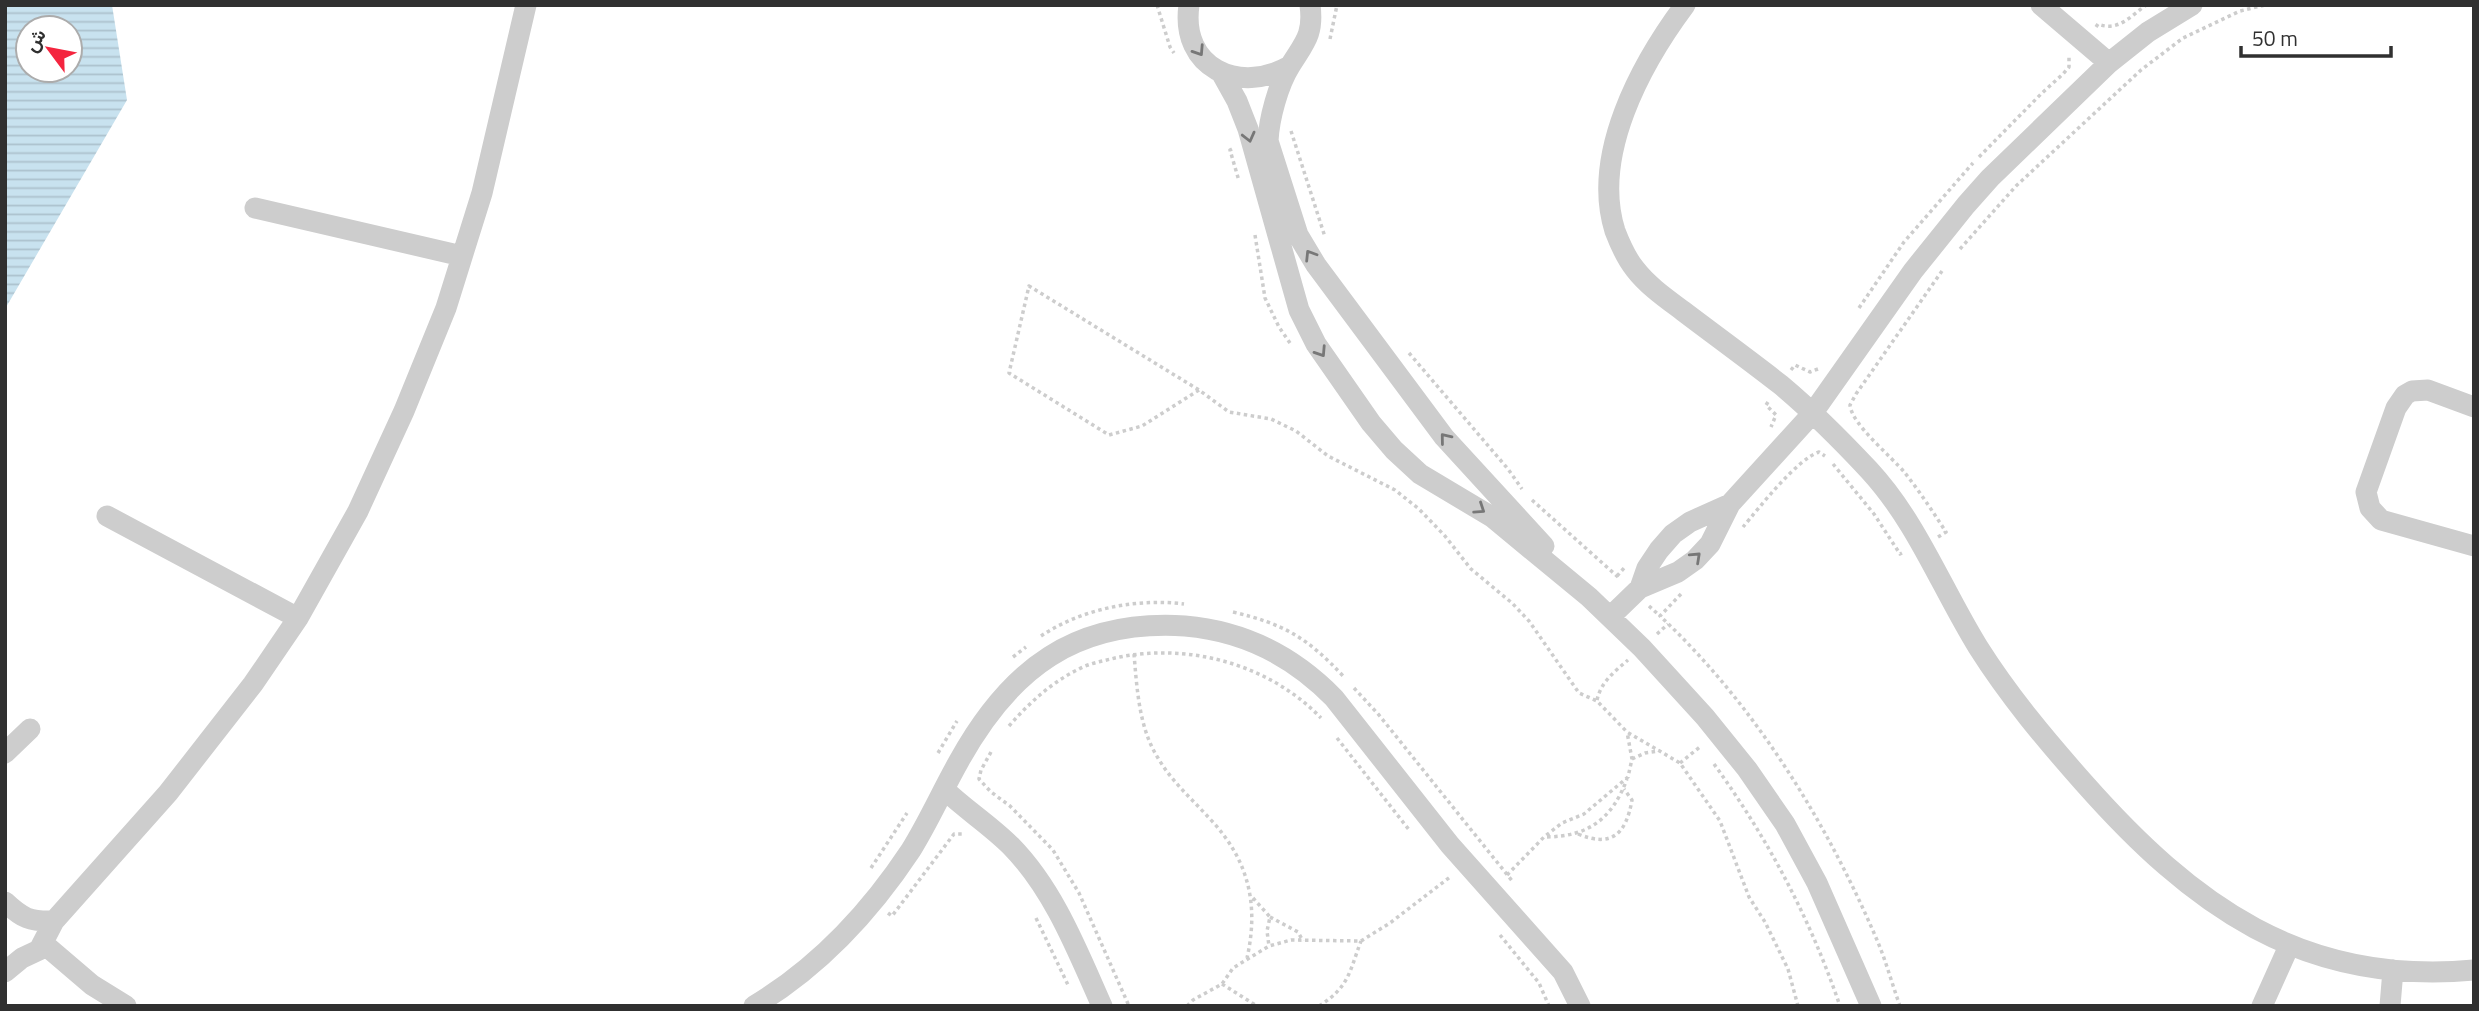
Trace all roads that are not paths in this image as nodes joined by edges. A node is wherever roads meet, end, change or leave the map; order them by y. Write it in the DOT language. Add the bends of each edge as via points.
graph roads {
  1 [pos="526,5"];
  2 [pos="1310,5"];
  3 [pos="1685,5"];
  4 [pos="2041,5"];
  5 [pos="2192,5"];
  6 [pos="1185,10"];
  7 [pos="2109,63"];
  8 [pos="1290,66"];
  9 [pos="1222,74"];
  10 [pos="1274,190"];
  11 [pos="255,208"];
  12 [pos="462,257"];
  13 [pos="2474,407"];
  14 [pos="1812,414"];
  15 [pos="1730,504"];
  16 [pos="107,516"];
  17 [pos="2474,546"];
  18 [pos="1637,591"];
  19 [pos="1589,597"];
  20 [pos="1610,617"];
  21 [pos="298,618"];
  22 [pos="30,729"];
  23 [pos="5,753"];
  24 [pos="945,790"];
  25 [pos="5,902"];
  26 [pos="54,921"];
  27 [pos="44,944"];
  28 [pos="2289,946"];
  29 [pos="1540,948"];
  30 [pos="2393,970"];
  31 [pos="2474,970"];
  32 [pos="5,972"];
  33 [pos="126,1006"];
  34 [pos="754,1006"];
  35 [pos="1102,1006"];
  36 [pos="1569,1006"];
  37 [pos="1580,1006"];
  38 [pos="1871,1006"];
  39 [pos="2262,1006"];
  40 [pos="2390,1006"];
  1 -- 12 [label="street" via="482,193"];
  2 -- 8 [label="street" via="1310,31"];
  3 -- 14 [label="street" via="1643,72 1616,140 1608,195 1616,233 1627,259 1648,283"];
  4 -- 7 [label="street"];
  5 -- 7 [label="street"];
  6 -- 9 [label="street, one-way" via="1195,47"];
  7 -- 14 [label="street" via="1966,205 1913,271"];
  8 -- 9 [label="street" via="1264,78"];
  8 -- 10 [label="street" via="1269,132"];
  9 -- 10 [label="street, one-way"];
  19 -- 10 [label="street, one-way" via="1429,418 1306,250"];
  10 -- 19 [label="street, one-way" via="1294,293 1307,327 1376,430 1420,474 1492,517"];
  11 -- 12 [label="street"];
  12 -- 21 [label="street" via="431,347 382,462"];
  13 -- 17 [label="street" via="2428,390 2405,395 2396,408 2366,492 2370,508 2381,520"];
  14 -- 15 [label="street"];
  14 -- 28 [label="street" via="1895,501 1996,675 2095,796 2154,857 2204,898"];
  15 -- 18 [label="street" via="1673,534 1647,568"];
  18 -- 15 [label="street, one-way" via="1695,559 1710,544"];
  16 -- 21 [label="street"];
  18 -- 20 [label="street"];
  19 -- 20 [label="street"];
  20 -- 38 [label="street" via="1705,717 1785,824 1817,883"];
  21 -- 26 [label="street" via="168,793"];
  22 -- 23 [label="street"];
  24 -- 29 [label="street" via="972,738 1000,698 1028,671 1059,651 1102,635 1150,626 1196,627 1240,636 1300,666 1334,698 1450,845"];
  24 -- 34 [label="street" via="912,848 873,902 815,963"];
  24 -- 35 [label="street" via="1032,870 1065,925"];
  25 -- 26 [label="street" via="21,917"];
  26 -- 27 [label="street"];
  27 -- 32 [label="street"];
  27 -- 33 [label="street" via="92,985"];
  28 -- 30 [label="street" via="2338,961"];
  28 -- 39 [label="street"];
  29 -- 36 [label="street"];
  29 -- 37 [label="street" via="1563,972"];
  30 -- 31 [label="street"];
  30 -- 40 [label="street"];
}
